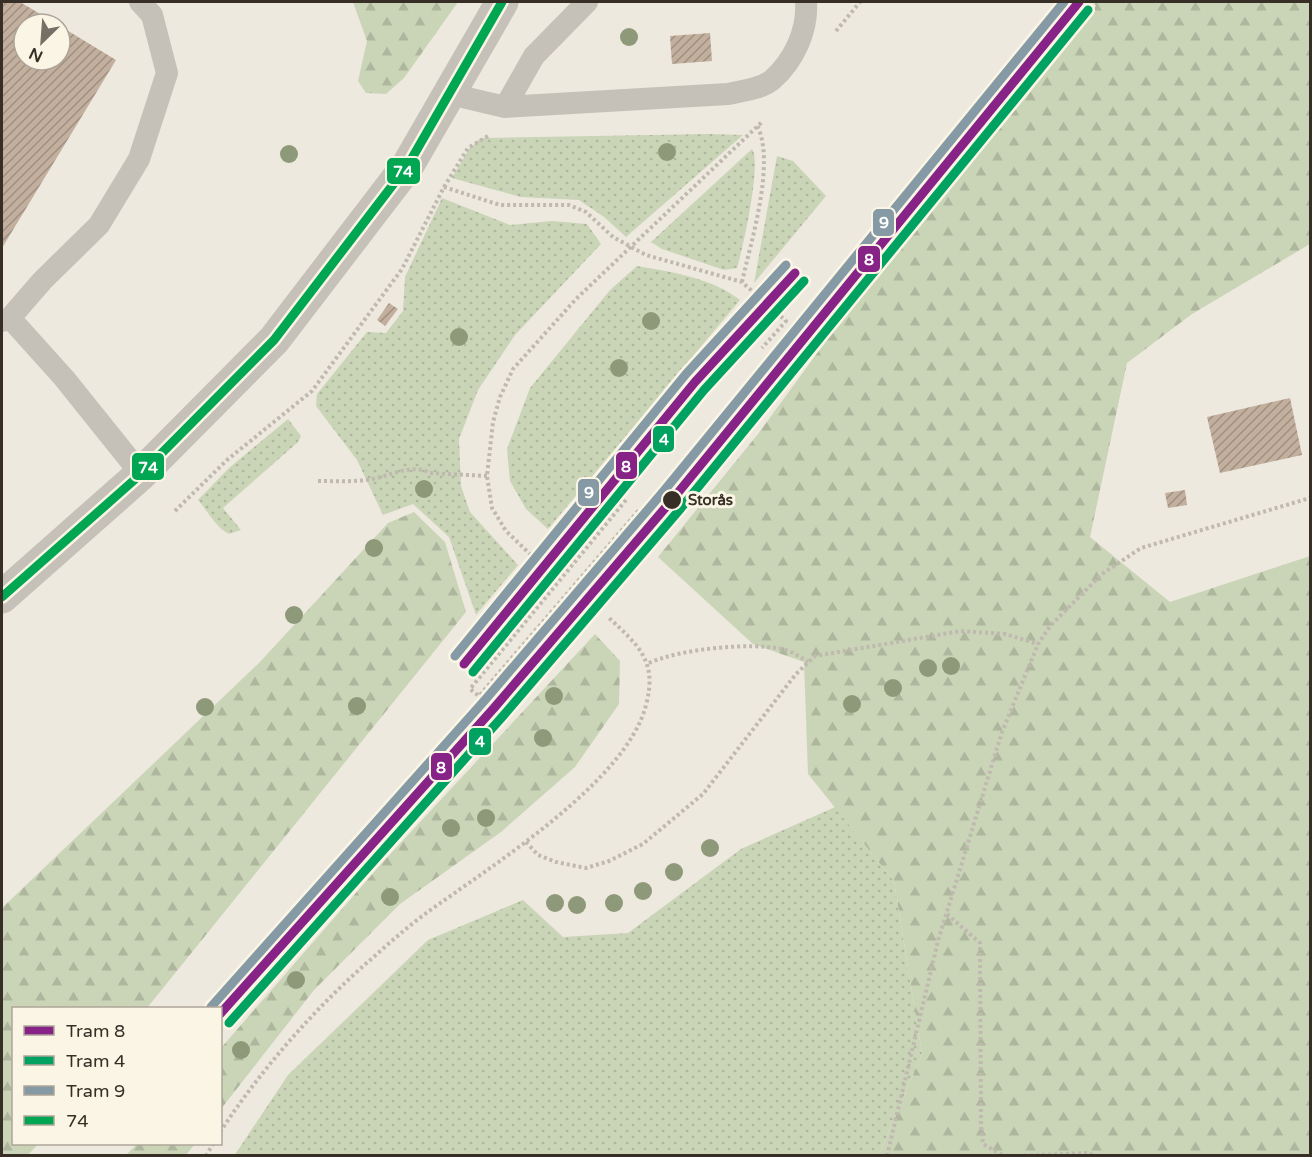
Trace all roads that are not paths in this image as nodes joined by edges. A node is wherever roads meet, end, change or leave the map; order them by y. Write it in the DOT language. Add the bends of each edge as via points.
graph roads {
  1 [pos="140,2"];
  2 [pos="502,2"];
  3 [pos="587,2"];
  4 [pos="806,2"];
  5 [pos="450,94"];
  6 [pos="505,107"];
  7 [pos="4,318"];
  8 [pos="141,474"];
  9 [pos="2,597"];
  1 -- 7 [label="lane" via="152,15 167,73 139,159 99,225"];
  2 -- 5 [label="street"];
  3 -- 6 [label="lane" via="534,56"];
  4 -- 6 [label="lane" via="807,20 794,53 771,81 753,88 728,94"];
  5 -- 6 [label="lane"];
  5 -- 8 [label="street" via="408,165 274,340"];
  7 -- 8 [label="lane" via="64,378"];
  8 -- 9 [label="street"];
}
